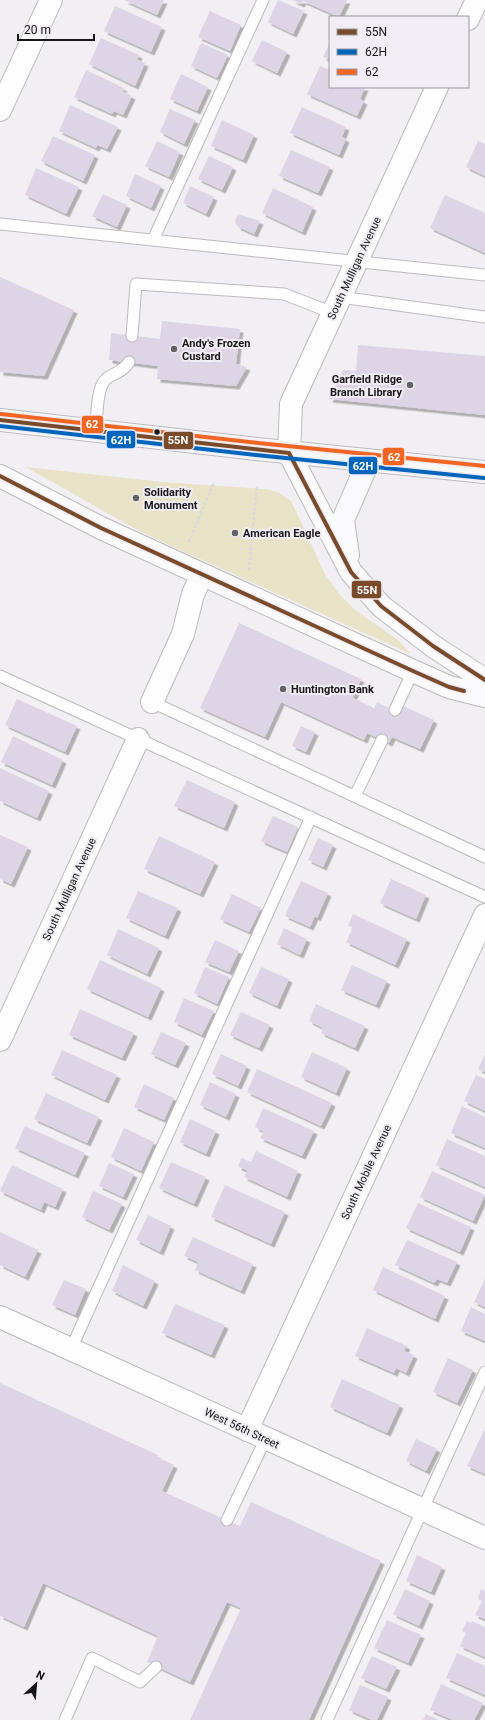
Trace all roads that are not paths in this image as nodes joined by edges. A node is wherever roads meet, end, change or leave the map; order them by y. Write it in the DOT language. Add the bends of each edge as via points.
graph roads {
  1 [pos="51,0"];
  2 [pos="262,0"];
  3 [pos="477,0"];
  4 [pos="469,17"];
  5 [pos="437,88"];
  6 [pos="0,110"];
  7 [pos="0,224"];
  8 [pos="153,240"];
  9 [pos="357,261"];
  10 [pos="485,275"];
  11 [pos="337,305"];
  12 [pos="485,317"];
  13 [pos="132,336"];
  14 [pos="129,362"];
  15 [pos="0,420"];
  16 [pos="96,431"];
  17 [pos="289,453"];
  18 [pos="369,460"];
  19 [pos="485,472"];
  20 [pos="0,476"];
  21 [pos="350,572"];
  22 [pos="202,575"];
  23 [pos="413,671"];
  24 [pos="0,676"];
  25 [pos="485,680"];
  26 [pos="485,696"];
  27 [pos="152,702"];
  28 [pos="395,710"];
  29 [pos="138,738"];
  30 [pos="382,740"];
  31 [pos="355,796"];
  32 [pos="311,817"];
  33 [pos="485,857"];
  34 [pos="485,897"];
  35 [pos="485,914"];
  36 [pos="0,1040"];
  37 [pos="0,1317"];
  38 [pos="71,1349"];
  39 [pos="485,1372"];
  40 [pos="256,1434"];
  41 [pos="422,1510"];
  42 [pos="227,1520"];
  43 [pos="485,1538"];
  44 [pos="156,1667"];
  45 [pos="65,1720"];
  46 [pos="327,1720"];
  1 -- 6 [label="street"];
  2 -- 8 [label="lane"];
  3 -- 4 [label="street"];
  5 -- 9 [label="street, South Mulligan Avenue"];
  7 -- 8 [label="lane"];
  8 -- 9 [label="lane"];
  9 -- 10 [label="lane"];
  9 -- 11 [label="street, South Mulligan Avenue"];
  11 -- 12 [label="lane"];
  11 -- 13 [label="lane" via="284,294 136,284"];
  11 -- 17 [label="street, South Mulligan Avenue" via="291,404"];
  14 -- 16 [label="lane" via="124,369 107,379 100,387"];
  15 -- 16 [label="main road"];
  16 -- 17 [label="main road"];
  17 -- 18 [label="main road"];
  17 -- 21 [label="main road"];
  18 -- 19 [label="main road"];
  18 -- 21 [label="main road" via="343,520"];
  20 -- 22 [label="main road" via="101,528"];
  21 -- 25 [label="main road" via="381,606 433,646"];
  22 -- 23 [label="main road"];
  22 -- 27 [label="street" via="193,594 183,634"];
  23 -- 26 [label="main road" via="449,687"];
  23 -- 28 [label="lane"];
  24 -- 29 [label="lane"];
  27 -- 31 [label="lane"];
  29 -- 32 [label="lane"];
  29 -- 36 [label="street, South Mulligan Avenue"];
  30 -- 31 [label="lane"];
  31 -- 33 [label="lane"];
  32 -- 34 [label="lane"];
  32 -- 38 [label="lane"];
  35 -- 40 [label="street, South Mobile Avenue"];
  37 -- 38 [label="street, West 56th Street"];
  38 -- 40 [label="street, West 56th Street"];
  39 -- 41 [label="lane"];
  40 -- 41 [label="street, West 56th Street"];
  40 -- 42 [label="lane"];
  41 -- 43 [label="street, West 56th Street"];
  41 -- 46 [label="lane"];
  44 -- 45 [label="lane" via="140,1682 92,1658"];
}
